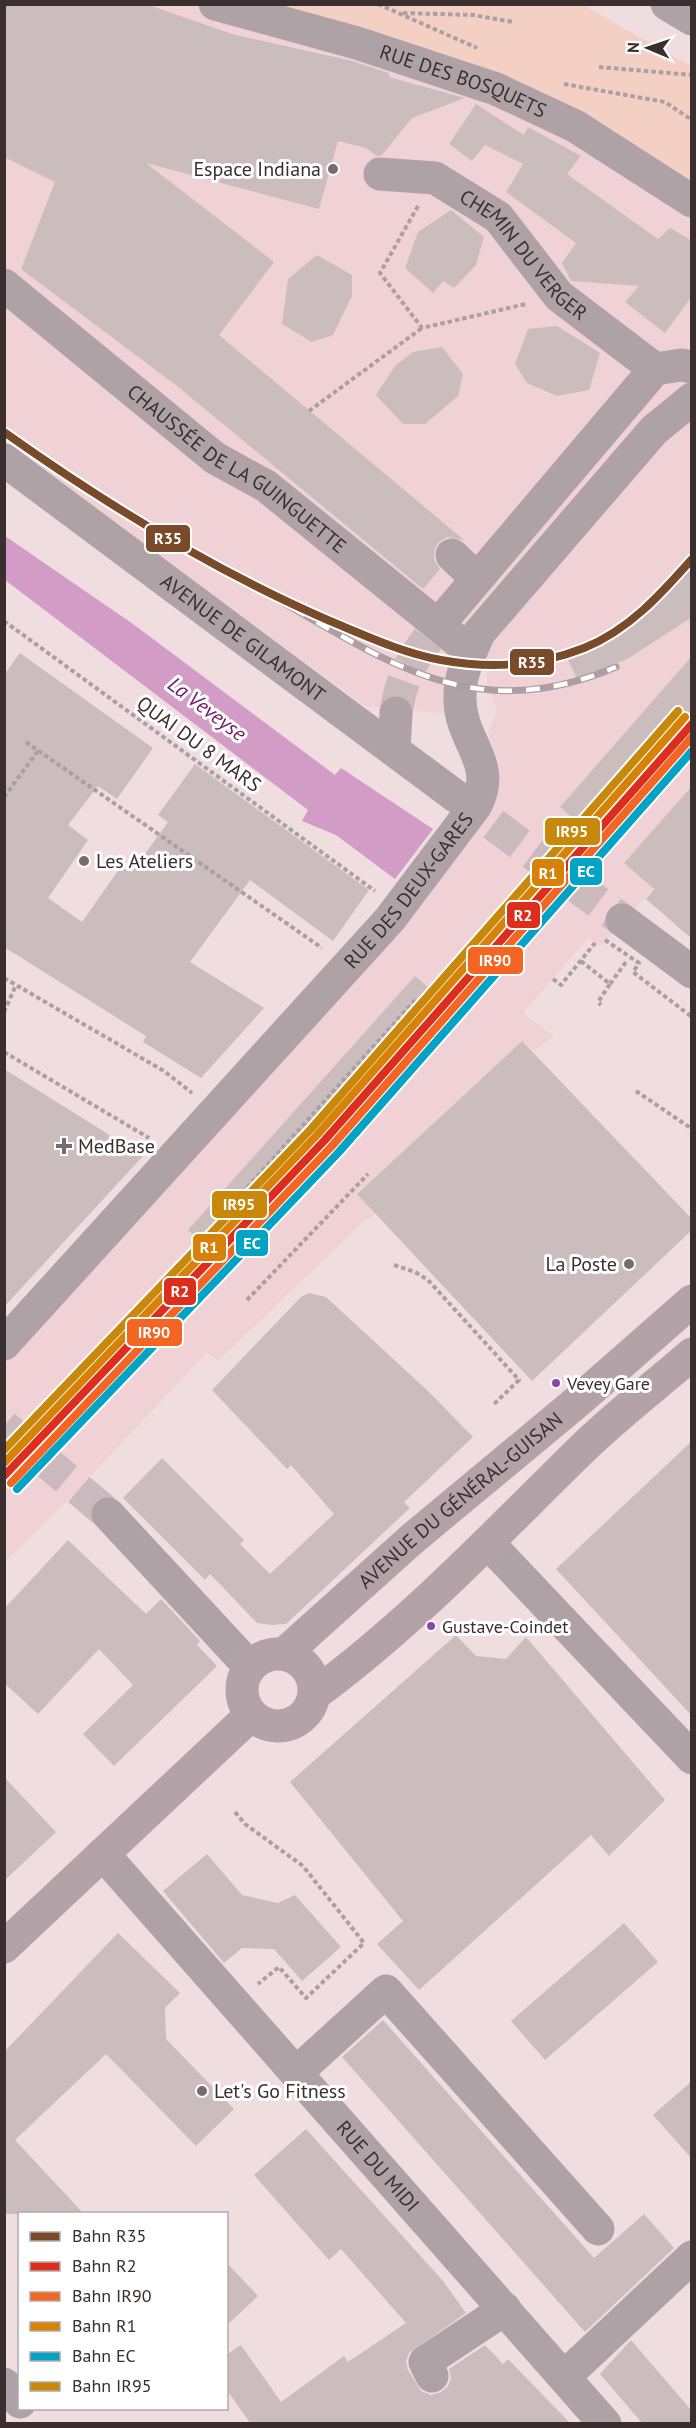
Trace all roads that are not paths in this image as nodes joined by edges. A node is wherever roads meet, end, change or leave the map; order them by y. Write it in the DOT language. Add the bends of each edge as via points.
graph roads {
  1 [pos="214,4"];
  2 [pos="667,4"];
  3 [pos="692,19"];
  4 [pos="380,174"];
  5 [pos="692,201"];
  6 [pos="4,285"];
  7 [pos="692,367"];
  8 [pos="655,369"];
  9 [pos="692,399"];
  10 [pos="4,460"];
  11 [pos="452,555"];
  12 [pos="476,578"];
  13 [pos="450,611"];
  14 [pos="470,651"];
  15 [pos="396,713"];
  16 [pos="394,749"];
  17 [pos="454,795"];
  18 [pos="613,930"];
  19 [pos="692,972"];
  20 [pos="692,1301"];
  21 [pos="4,1344"];
  22 [pos="692,1354"];
  23 [pos="108,1514"];
  24 [pos="489,1544"];
  25 [pos="284,1654"];
  26 [pos="250,1667"];
  27 [pos="315,1694"];
  28 [pos="251,1715"];
  29 [pos="692,1758"];
  30 [pos="103,1854"];
  31 [pos="4,1947"];
  32 [pos="296,2073"];
  33 [pos="598,2229"];
  34 [pos="692,2257"];
  35 [pos="505,2309"];
  36 [pos="432,2376"];
  37 [pos="564,2377"];
  38 [pos="4,2384"];
  39 [pos="18,2400"];
  40 [pos="27,2410"];
  41 [pos="38,2424"];
  42 [pos="605,2424"];
  1 -- 5 [label="street, RUE DES BOSQUETS" via="366,45 496,89 575,126"];
  2 -- 3 [label="street"];
  4 -- 8 [label="street, CHEMIN DU VERGER" via="435,178 498,217 559,296"];
  6 -- 14 [label="street, CHAUSSÉE DE LA GUINGUETTE" via="214,458 266,486"];
  7 -- 8 [label="street"];
  8 -- 12 [label="street"];
  9 -- 14 [label="street, RUE DES DEUX-GARES" via="654,430 479,633"];
  10 -- 16 [label="street, AVENUE DE GILAMONT"];
  11 -- 12 [label="street"];
  12 -- 13 [label="street"];
  14 -- 21 [label="street, RUE DES DEUX-GARES" via="460,700 466,732 483,764 480,796 390,919"];
  15 -- 16 [label="street"];
  16 -- 17 [label="street, AVENUE DE GILAMONT"];
  18 -- 19 [label="street"];
  20 -- 25 [label="main road, AVENUE DU GÉNÉRAL-GUISAN" via="412,1539"];
  22 -- 24 [label="main road, AVENUE DU GÉNÉRAL-GUISAN" via="583,1448"];
  23 -- 26 [label="street"];
  24 -- 27 [label="main road, AVENUE DU GÉNÉRAL-GUISAN"];
  24 -- 29 [label="street"];
  25 -- 26 [label="main road" via="270,1655"];
  25 -- 27 [label="main road" via="308,1668"];
  26 -- 28 [label="main road" via="242,1691"];
  27 -- 28 [label="main road" via="310,1710 290,1725 265,1725"];
  28 -- 30 [label="main road"];
  30 -- 31 [label="main road"];
  30 -- 32 [label="street, RUE DU MIDI"];
  32 -- 33 [label="street" via="386,1991"];
  32 -- 35 [label="street, RUE DU MIDI"];
  34 -- 37 [label="street"];
  35 -- 36 [label="street" via="425,2361"];
  35 -- 37 [label="street, RUE DU MIDI"];
  37 -- 42 [label="street, RUE DU MIDI"];
  38 -- 39 [label="street"];
  40 -- 41 [label="street"];
}
